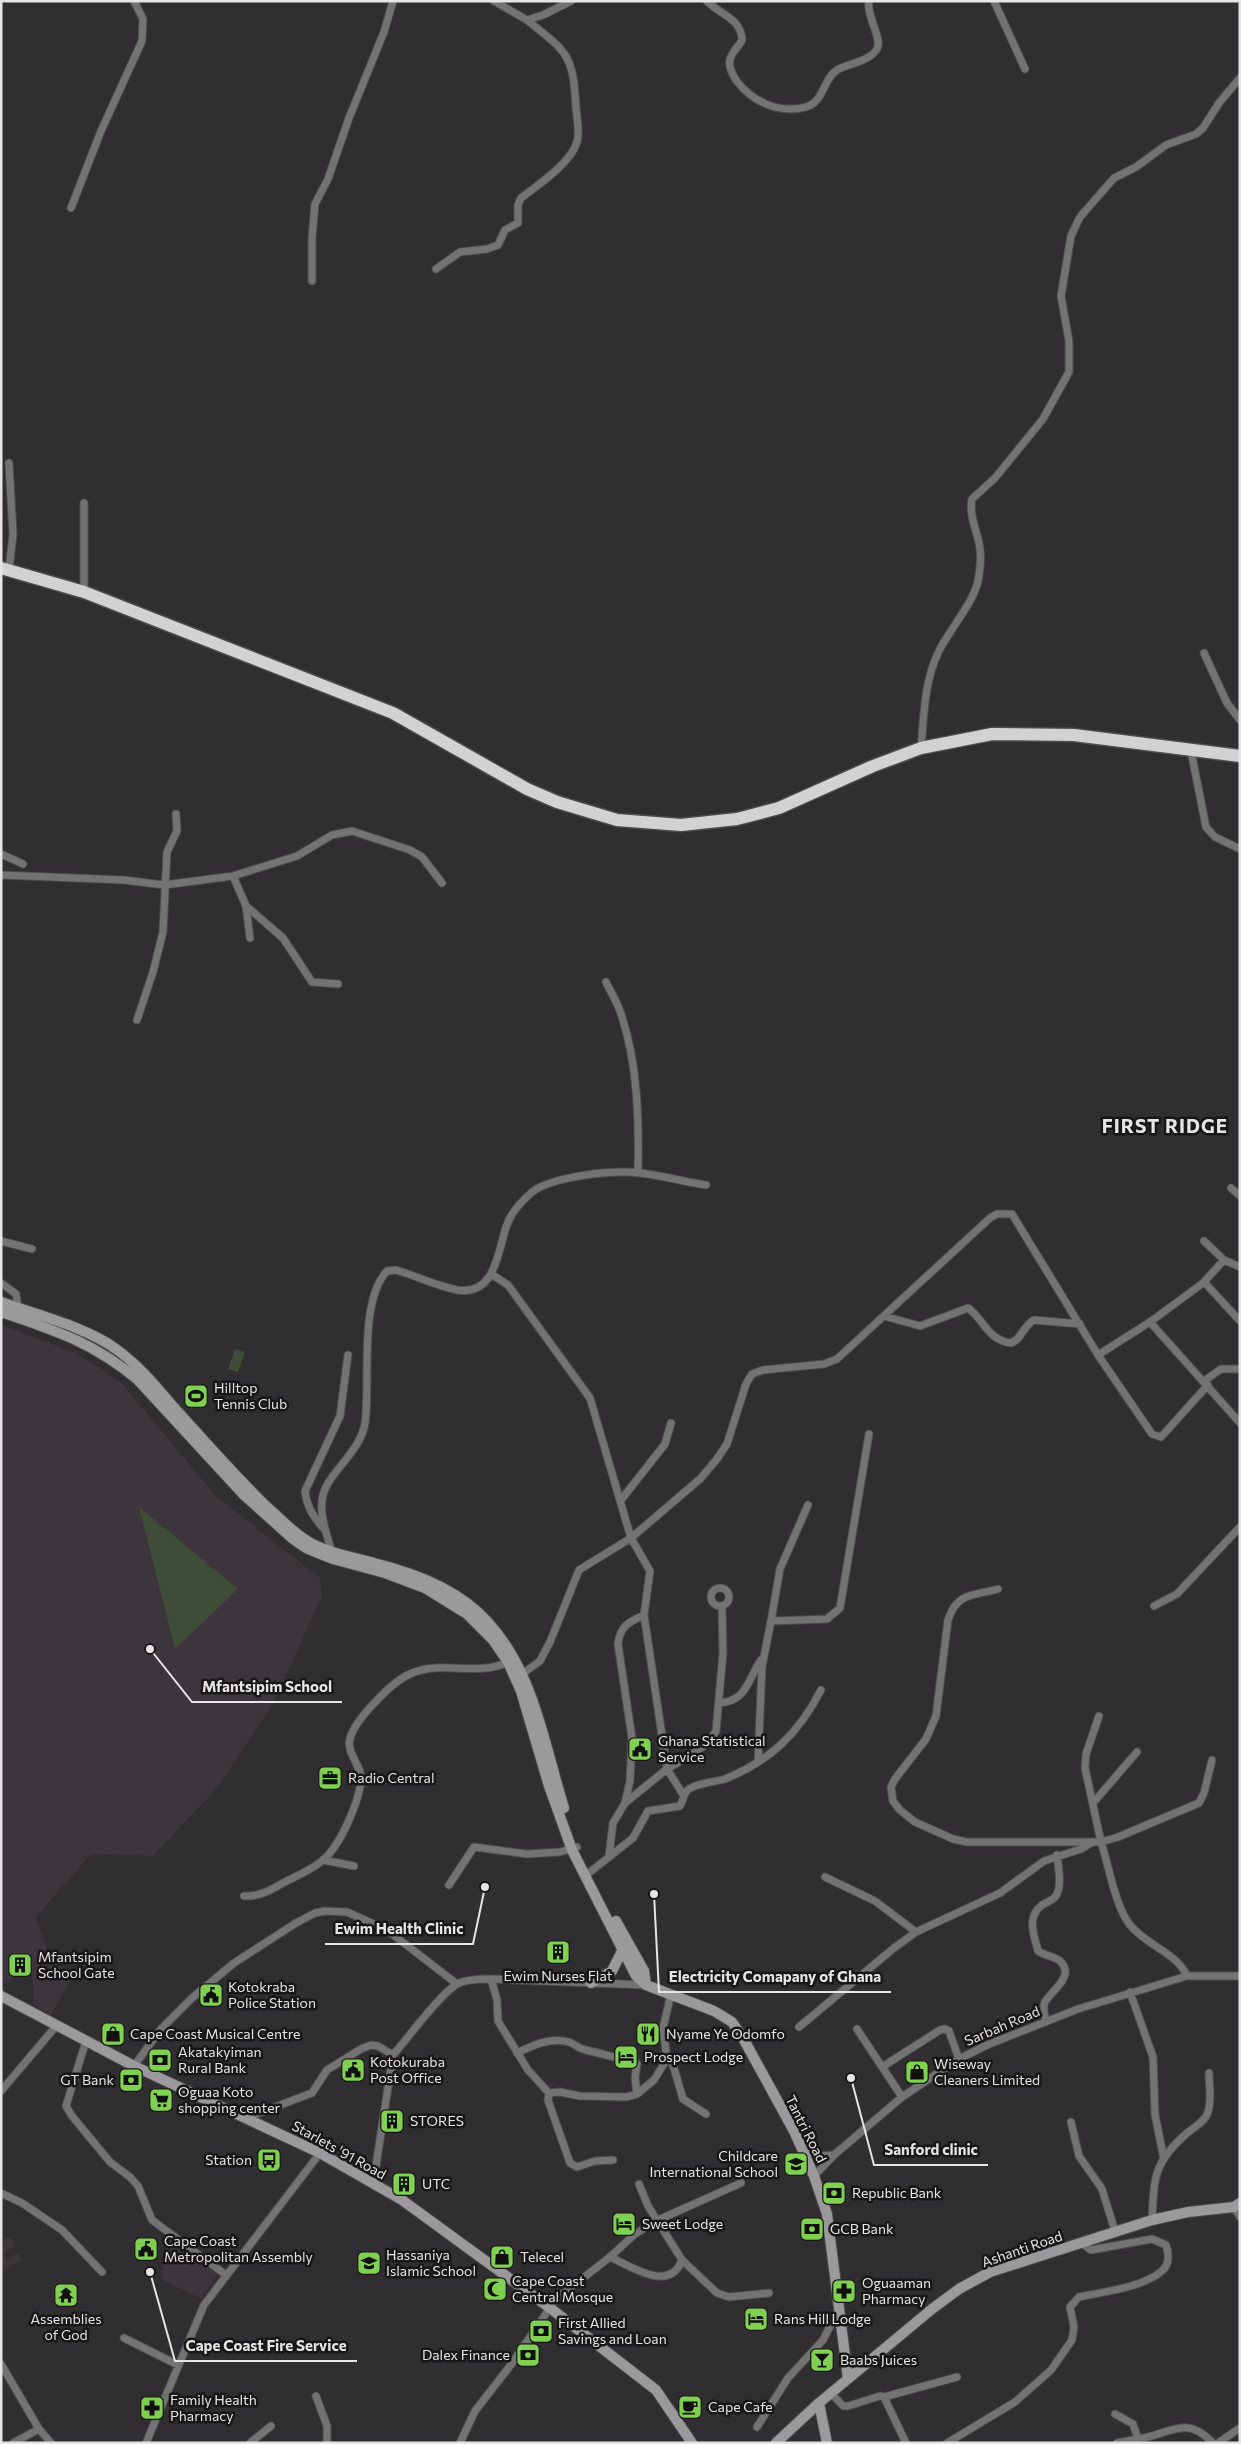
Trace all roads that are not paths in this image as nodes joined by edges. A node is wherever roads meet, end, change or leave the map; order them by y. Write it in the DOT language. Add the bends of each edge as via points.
graph roads {
  1 [pos="134,1"];
  2 [pos="393,1"];
  3 [pos="494,1"];
  4 [pos="571,1"];
  5 [pos="707,1"];
  6 [pos="869,1"];
  7 [pos="994,1"];
  8 [pos="527,20"];
  9 [pos="1025,69"];
  10 [pos="1240,78"];
  11 [pos="71,208"];
  12 [pos="436,269"];
  13 [pos="312,281"];
  14 [pos="8,464"];
  15 [pos="84,503"];
  16 [pos="5,569"];
  17 [pos="84,592"];
  18 [pos="1204,653"];
  19 [pos="1240,720"];
  20 [pos="921,748"];
  21 [pos="1191,751"];
  22 [pos="1240,756"];
  23 [pos="176,814"];
  24 [pos="1240,849"];
  25 [pos="1,854"];
  26 [pos="23,864"];
  27 [pos="1,876"];
  28 [pos="233,876"];
  29 [pos="442,883"];
  30 [pos="164,884"];
  31 [pos="246,906"];
  32 [pos="250,938"];
  33 [pos="606,982"];
  34 [pos="338,984"];
  35 [pos="137,1020"];
  36 [pos="638,1173"];
  37 [pos="706,1185"];
  38 [pos="1231,1188"];
  39 [pos="1240,1196"];
  40 [pos="1,1241"];
  41 [pos="1204,1242"];
  42 [pos="32,1249"];
  43 [pos="1224,1260"];
  44 [pos="1240,1267"];
  45 [pos="491,1274"];
  46 [pos="1,1283"];
  47 [pos="1203,1283"];
  48 [pos="1,1302"];
  49 [pos="18,1308"];
  50 [pos="1,1312"];
  51 [pos="884,1316"];
  52 [pos="1240,1321"];
  53 [pos="1150,1322"];
  54 [pos="1080,1324"];
  55 [pos="348,1355"];
  56 [pos="1098,1355"];
  57 [pos="1240,1368"];
  58 [pos="1206,1383"];
  59 [pos="671,1423"];
  60 [pos="1240,1423"];
  61 [pos="869,1434"];
  62 [pos="621,1500"];
  63 [pos="808,1505"];
  64 [pos="1240,1527"];
  65 [pos="325,1530"];
  66 [pos="631,1538"];
  67 [pos="333,1555"];
  68 [pos="998,1588"];
  69 [pos="722,1606"];
  70 [pos="1154,1606"];
  71 [pos="644,1615"];
  72 [pos="772,1621"];
  73 [pos="763,1657"];
  74 [pos="508,1662"];
  75 [pos="522,1674"];
  76 [pos="821,1690"];
  77 [pos="719,1704"];
  78 [pos="1099,1716"];
  79 [pos="1137,1752"];
  80 [pos="1212,1760"];
  81 [pos="758,1761"];
  82 [pos="667,1769"];
  83 [pos="684,1796"];
  84 [pos="625,1803"];
  85 [pos="1093,1803"];
  86 [pos="1092,1842"];
  87 [pos="1101,1842"];
  88 [pos="575,1849"];
  89 [pos="1057,1855"];
  90 [pos="609,1856"];
  91 [pos="323,1860"];
  92 [pos="354,1866"];
  93 [pos="588,1875"];
  94 [pos="825,1877"];
  95 [pos="449,1885"];
  96 [pos="244,1896"];
  97 [pos="916,1932"];
  98 [pos="623,1949"];
  99 [pos="1187,1976"];
  100 [pos="1240,1976"];
  101 [pos="492,1979"];
  102 [pos="591,1983"];
  103 [pos="457,1984"];
  104 [pos="646,1985"];
  105 [pos="1130,1992"];
  106 [pos="671,1994"];
  107 [pos="1,1996"];
  108 [pos="1046,2022"];
  109 [pos="57,2026"];
  110 [pos="799,2027"];
  111 [pos="857,2029"];
  112 [pos="86,2041"];
  113 [pos="517,2053"];
  114 [pos="393,2055"];
  115 [pos="667,2058"];
  116 [pos="959,2058"];
  117 [pos="134,2066"];
  118 [pos="882,2066"];
  119 [pos="1210,2073"];
  120 [pos="1,2091"];
  121 [pos="549,2093"];
  122 [pos="638,2094"];
  123 [pos="902,2097"];
  124 [pos="706,2114"];
  125 [pos="246,2118"];
  126 [pos="1071,2122"];
  127 [pos="802,2150"];
  128 [pos="320,2153"];
  129 [pos="834,2155"];
  130 [pos="1164,2159"];
  131 [pos="613,2160"];
  132 [pos="814,2176"];
  133 [pos="741,2183"];
  134 [pos="639,2184"];
  135 [pos="373,2185"];
  136 [pos="1,2193"];
  137 [pos="1237,2205"];
  138 [pos="1240,2217"];
  139 [pos="658,2220"];
  140 [pos="1152,2220"];
  141 [pos="1115,2231"];
  142 [pos="1082,2242"];
  143 [pos="610,2257"];
  144 [pos="682,2260"];
  145 [pos="102,2272"];
  146 [pos="226,2275"];
  147 [pos="769,2293"];
  148 [pos="550,2308"];
  149 [pos="839,2309"];
  150 [pos="124,2338"];
  151 [pos="1,2364"];
  152 [pos="178,2365"];
  153 [pos="957,2377"];
  154 [pos="848,2379"];
  155 [pos="831,2393"];
  156 [pos="316,2396"];
  157 [pos="884,2397"];
  158 [pos="819,2403"];
  159 [pos="1115,2414"];
  160 [pos="800,2422"];
  161 [pos="271,2426"];
  162 [pos="823,2426"];
  163 [pos="757,2428"];
  164 [pos="1240,2428"];
  165 [pos="40,2429"];
  166 [pos="1138,2439"];
  167 [pos="13,2443"];
  168 [pos="52,2443"];
  169 [pos="146,2443"];
  170 [pos="250,2443"];
  171 [pos="327,2443"];
  172 [pos="460,2443"];
  173 [pos="692,2443"];
  174 [pos="776,2443"];
  175 [pos="828,2443"];
  176 [pos="906,2443"];
  177 [pos="947,2443"];
  178 [pos="1117,2443"];
  179 [pos="1213,2443"];
  180 [pos="1218,2443"];
  1 -- 11 [label="street" via="143,19 142,41 101,131"];
  2 -- 13 [label="street" via="328,179 315,204"];
  3 -- 8 [label="street"];
  4 -- 8 [label="street"];
  5 -- 6 [label="street" via="741,30 742,40 732,55 731,73 742,88 774,108 808,107 817,100 833,73 877,49 878,37 869,15"];
  7 -- 9 [label="street"];
  8 -- 12 [label="street" via="564,50 570,62 574,79 577,144 556,172 521,198 518,223 505,230 498,245 460,252"];
  10 -- 20 [label="street" via="1203,128 1196,134 1166,145 1114,178 1080,217 1071,236 1061,296 1069,341 1069,372 1043,419 995,478 972,499 971,514 980,545 978,578 973,594 937,654 926,691"];
  14 -- 16 [label="street" via="13,534"];
  15 -- 17 [label="street"];
  16 -- 17 [label="highway"];
  17 -- 20 [label="highway" via="393,713 527,790 616,820 681,825 737,819 779,808"];
  18 -- 19 [label="street" via="1227,703"];
  20 -- 21 [label="highway" via="974,737 1018,733 1074,735"];
  21 -- 22 [label="highway"];
  21 -- 24 [label="street" via="1206,827 1215,837"];
  23 -- 30 [label="street" via="178,831 168,849"];
  25 -- 26 [label="street"];
  27 -- 30 [label="street"];
  28 -- 29 [label="street" via="297,856 332,835 352,831 422,857"];
  28 -- 30 [label="street"];
  28 -- 31 [label="street"];
  30 -- 35 [label="street" via="163,932"];
  31 -- 32 [label="street"];
  31 -- 34 [label="street" via="283,938 312,982"];
  33 -- 36 [label="street" via="622,1016 630,1049 639,1129"];
  36 -- 37 [label="street"];
  36 -- 45 [label="street" via="552,1182 533,1192 517,1207 508,1222 498,1263"];
  38 -- 39 [label="street"];
  40 -- 42 [label="street"];
  41 -- 43 [label="street"];
  43 -- 44 [label="street"];
  43 -- 47 [label="street"];
  45 -- 62 [label="street" via="508,1286 590,1398"];
  45 -- 65 [label="street" via="478,1286 466,1290 396,1270 387,1271 380,1278 366,1354 365,1424 359,1441 323,1492 321,1504"];
  46 -- 49 [label="street" via="16,1294"];
  47 -- 52 [label="street"];
  47 -- 53 [label="street"];
  48 -- 49 [label="street"];
  49 -- 67 [label="street" via="86,1333 116,1348 144,1373 268,1508 299,1535"];
  50 -- 67 [label="street" via="82,1341 109,1356 138,1380 244,1496 280,1530 306,1548"];
  51 -- 54 [label="street" via="920,1326 968,1308 984,1329 1011,1343 1034,1320"];
  51 -- 54 [label="street" via="990,1218 1004,1213 1012,1214"];
  51 -- 66 [label="street" via="837,1359 824,1364 752,1374 730,1438 717,1459 700,1479"];
  53 -- 56 [label="street"];
  53 -- 58 [label="street"];
  54 -- 56 [label="street"];
  55 -- 65 [label="street" via="340,1416 305,1491 312,1516"];
  56 -- 58 [label="street" via="1156,1436 1161,1437"];
  57 -- 58 [label="street" via="1220,1368"];
  58 -- 60 [label="street"];
  59 -- 62 [label="street" via="665,1444"];
  61 -- 72 [label="street" via="840,1608 827,1619"];
  62 -- 66 [label="street"];
  63 -- 72 [label="street" via="780,1569"];
  64 -- 70 [label="street" via="1178,1594"];
  65 -- 67 [label="street"];
  66 -- 71 [label="street" via="650,1571"];
  66 -- 75 [label="street" via="579,1570 540,1661"];
  67 -- 74 [label="street" via="439,1595 479,1625"];
  67 -- 75 [label="street" via="409,1573 457,1596 478,1612 501,1637"];
  68 -- 86 [label="street" via="966,1597 952,1608 936,1716 926,1739 895,1778 893,1801 915,1822 967,1842"];
  69 -- 77 [label="street"];
  71 -- 82 [label="street"];
  71 -- 84 [label="street" via="626,1624 619,1639 632,1738 630,1780"];
  72 -- 73 [label="street"];
  73 -- 77 [label="street" via="737,1699"];
  73 -- 81 [label="street"];
  74 -- 88 [label="street" via="521,1691 549,1786"];
  74 -- 91 [label="street" via="495,1668 419,1670 402,1678 380,1697 350,1738 349,1748 360,1769 358,1796 343,1831"];
  75 -- 88 [label="street"];
  76 -- 81 [label="street" via="807,1717 790,1737"];
  77 -- 82 [label="street" via="714,1736"];
  78 -- 85 [label="street" via="1086,1754 1085,1768"];
  79 -- 85 [label="street"];
  80 -- 87 [label="street" via="1199,1803"];
  81 -- 83 [label="street" via="725,1779 693,1786"];
  82 -- 83 [label="street"];
  82 -- 84 [label="street"];
  83 -- 90 [label="street" via="680,1806 648,1811 633,1838"];
  84 -- 90 [label="street" via="613,1823"];
  85 -- 87 [label="street"];
  86 -- 87 [label="street"];
  86 -- 89 [label="street"];
  87 -- 99 [label="street" via="1118,1904 1130,1926 1146,1941 1178,1961"];
  88 -- 93 [label="street"];
  88 -- 95 [label="street" via="527,1854 474,1847"];
  89 -- 97 [label="street" via="979,1905"];
  89 -- 108 [label="street" via="1058,1888 1055,1897 1033,1915 1031,1925 1038,1951 1057,1959 1063,1969 1061,1985 1044,2005"];
  90 -- 93 [label="street"];
  91 -- 92 [label="street"];
  91 -- 96 [label="street" via="271,1890"];
  93 -- 98 [label="street"];
  93 -- 104 [label="street" via="644,1971"];
  94 -- 97 [label="street" via="875,1902"];
  97 -- 110 [label="street"];
  98 -- 102 [label="street" via="612,1971"];
  98 -- 104 [label="street" via="636,1976"];
  99 -- 100 [label="street, Sarbah Road"];
  99 -- 105 [label="street, Sarbah Road"];
  101 -- 102 [label="street"];
  101 -- 103 [label="street"];
  101 -- 113 [label="street" via="498,2021"];
  102 -- 104 [label="street"];
  103 -- 114 [label="street"];
  103 -- 117 [label="street" via="387,1930 347,1912 315,1913 234,1963 192,1998 161,2030"];
  104 -- 106 [label="street, Tantri Road"];
  105 -- 108 [label="street, Sarbah Road"];
  105 -- 130 [label="street" via="1153,2057 1155,2115"];
  106 -- 115 [label="street" via="663,2028"];
  106 -- 127 [label="street, Tantri Road" via="732,2022"];
  107 -- 109 [label="street, Starlets '91 Road"];
  108 -- 116 [label="street, Sarbah Road"];
  109 -- 112 [label="street, Starlets '91 Road"];
  109 -- 120 [label="street"];
  111 -- 118 [label="street"];
  112 -- 117 [label="street, Starlets '91 Road"];
  112 -- 146 [label="street" via="66,2106 117,2170 130,2176 138,2186 152,2220"];
  113 -- 121 [label="street"];
  113 -- 122 [label="street" via="538,2042 560,2041 635,2062"];
  114 -- 125 [label="street" via="378,2046 361,2049 327,2070 312,2092"];
  114 -- 135 [label="street"];
  115 -- 122 [label="street" via="654,2080"];
  115 -- 124 [label="street" via="673,2065 683,2099"];
  116 -- 118 [label="street" via="949,2031 945,2029"];
  116 -- 123 [label="street, Sarbah Road"];
  117 -- 125 [label="street, Starlets '91 Road"];
  118 -- 123 [label="street"];
  119 -- 130 [label="street" via="1209,2112"];
  121 -- 122 [label="street" via="626,2097"];
  121 -- 131 [label="street" via="548,2100 570,2163 577,2167"];
  123 -- 129 [label="street, Sarbah Road"];
  125 -- 128 [label="street, Starlets '91 Road"];
  126 -- 141 [label="street" via="1079,2156 1102,2189"];
  127 -- 129 [label="street" via="817,2156"];
  127 -- 132 [label="street, Tantri Road"];
  128 -- 135 [label="street, Starlets '91 Road"];
  128 -- 146 [label="street"];
  129 -- 132 [label="street, Sarbah Road"];
  130 -- 140 [label="street" via="1154,2180"];
  132 -- 149 [label="street, Tantri Road" via="827,2214"];
  133 -- 139 [label="street"];
  134 -- 139 [label="street" via="645,2202"];
  135 -- 148 [label="street, Starlets '91 Road" via="402,2200"];
  136 -- 145 [label="street" via="62,2230"];
  137 -- 138 [label="street"];
  137 -- 140 [label="street, Ashanti Road"];
  139 -- 143 [label="street" via="635,2234"];
  139 -- 144 [label="street"];
  140 -- 141 [label="street, Ashanti Road"];
  141 -- 142 [label="street, Ashanti Road"];
  142 -- 154 [label="street, Ashanti Road" via="999,2269 959,2289"];
  142 -- 177 [label="street" via="1091,2250 1158,2240 1166,2246 1168,2262 1163,2270 1144,2281 1073,2302 1070,2307 1074,2327 1072,2340 1051,2370 1015,2402"];
  143 -- 144 [label="street" via="661,2277 671,2276 679,2270"];
  143 -- 148 [label="street" via="566,2290"];
  144 -- 147 [label="street" via="717,2293 728,2297"];
  146 -- 152 [label="street" via="204,2305"];
  148 -- 172 [label="street" via="475,2411"];
  148 -- 173 [label="street, Starlets '91 Road" via="656,2390"];
  149 -- 154 [label="street, Tantri Road"];
  149 -- 163 [label="street" via="823,2340 788,2378"];
  150 -- 152 [label="street"];
  151 -- 165 [label="street"];
  152 -- 169 [label="street"];
  153 -- 157 [label="street"];
  154 -- 155 [label="street, Ashanti Road"];
  155 -- 157 [label="street" via="846,2406"];
  155 -- 158 [label="street, Ashanti Road"];
  156 -- 171 [label="street" via="327,2426"];
  157 -- 176 [label="street"];
  158 -- 160 [label="street, Ashanti Road"];
  158 -- 162 [label="street"];
  159 -- 166 [label="street" via="1133,2424"];
  160 -- 162 [label="street" via="815,2420"];
  160 -- 174 [label="street, Ashanti Road"];
  161 -- 170 [label="street"];
  162 -- 175 [label="street"];
  164 -- 180 [label="street"];
  165 -- 167 [label="street"];
  165 -- 168 [label="street"];
  166 -- 178 [label="street"];
  166 -- 179 [label="street" via="1187,2426"];
}
